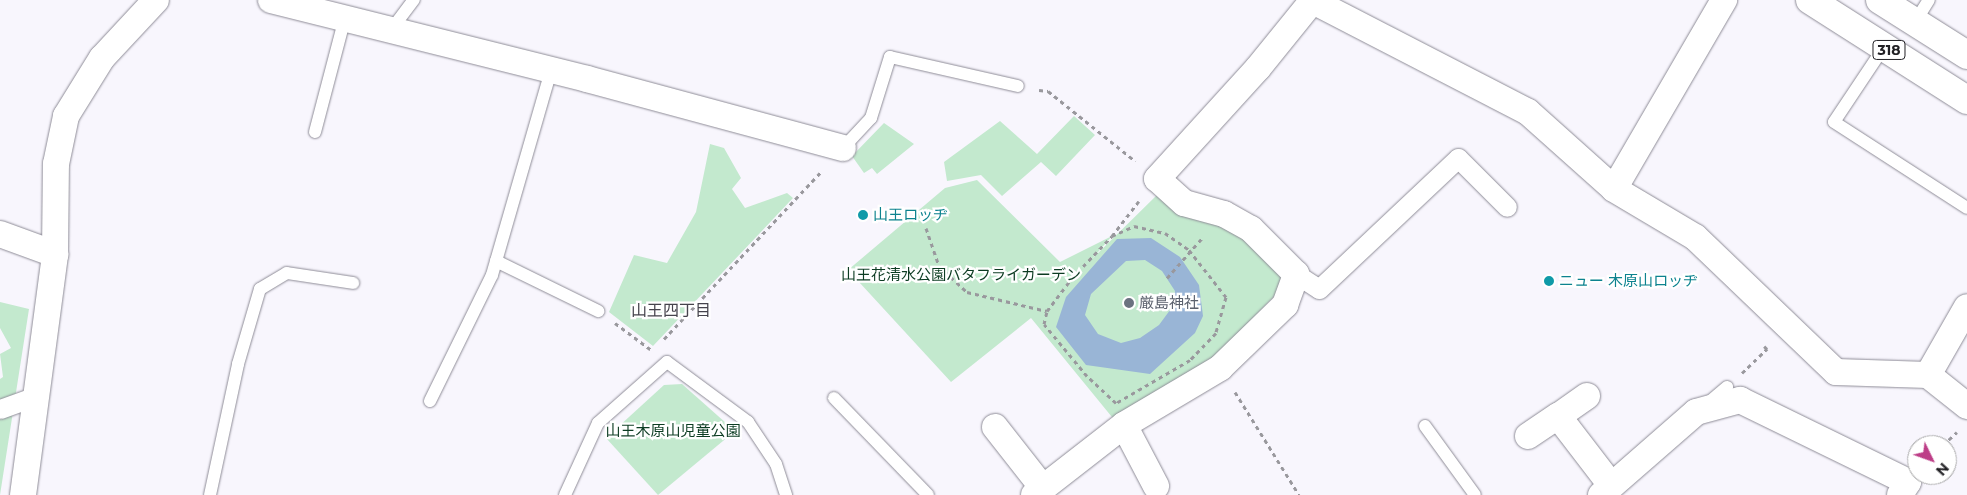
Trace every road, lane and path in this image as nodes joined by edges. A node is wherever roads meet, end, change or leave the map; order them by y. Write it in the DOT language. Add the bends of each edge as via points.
graph roads {
  1 [pos="156,0"];
  2 [pos="414,0"];
  3 [pos="1312,0"];
  4 [pos="1724,0"];
  5 [pos="1810,0"];
  6 [pos="1880,0"];
  7 [pos="285,2"];
  8 [pos="1922,11"];
  9 [pos="345,18"];
  10 [pos="390,30"];
  11 [pos="1884,47"];
  12 [pos="1967,55"];
  13 [pos="551,70"];
  14 [pos="1018,86"];
  15 [pos="1967,100"];
  16 [pos="315,132"];
  17 [pos="843,148"];
  18 [pos="1151,174"];
  19 [pos="1614,189"];
  20 [pos="1507,207"];
  21 [pos="1967,208"];
  22 [pos="926,228"];
  23 [pos="0,234"];
  24 [pos="1112,236"];
  25 [pos="1189,250"];
  26 [pos="55,254"];
  27 [pos="496,261"];
  28 [pos="1296,274"];
  29 [pos="1167,278"];
  30 [pos="353,283"];
  31 [pos="1967,308"];
  32 [pos="598,310"];
  33 [pos="1047,311"];
  34 [pos="1761,342"];
  35 [pos="660,343"];
  36 [pos="653,351"];
  37 [pos="1220,368"];
  38 [pos="1928,375"];
  39 [pos="1727,387"];
  40 [pos="35,396"];
  41 [pos="1587,396"];
  42 [pos="834,398"];
  43 [pos="430,401"];
  44 [pos="1967,406"];
  45 [pos="0,409"];
  46 [pos="1696,412"];
  47 [pos="1558,416"];
  48 [pos="1124,426"];
  49 [pos="1425,426"];
  50 [pos="995,427"];
  51 [pos="1528,436"];
  52 [pos="1907,483"];
  53 [pos="1156,486"];
  54 [pos="1606,490"];
  55 [pos="1038,491"];
  56 [pos="23,495"];
  57 [pos="210,495"];
  58 [pos="565,495"];
  59 [pos="786,495"];
  60 [pos="928,495"];
  61 [pos="1300,495"];
  62 [pos="1475,495"];
  1 -- 26 [label="street" via="102,58 66,116 56,164"];
  2 -- 10 [label="lane"];
  3 -- 18 [label="street" via="1258,68"];
  3 -- 19 [label="street" via="1528,112"];
  4 -- 19 [label="street"];
  5 -- 11 [label="main road, 318"];
  6 -- 8 [label="main road, 318"];
  7 -- 9 [label="street"];
  8 -- 12 [label="main road, 318"];
  9 -- 10 [label="street"];
  9 -- 16 [label="lane"];
  10 -- 13 [label="street"];
  11 -- 15 [label="main road, 318"];
  11 -- 21 [label="lane" via="1834,122"];
  13 -- 17 [label="street"];
  13 -- 27 [label="lane"];
  14 -- 17 [label="lane" via="890,57 871,118"];
  14 -- 18 [label="path" via="1048,91"];
  17 -- 35 [label="path"];
  18 -- 24 [label="path"];
  18 -- 28 [label="street" via="1184,203 1224,214 1251,230"];
  19 -- 38 [label="street" via="1695,237 1836,372"];
  20 -- 28 [label="street" via="1458,158 1319,289"];
  22 -- 33 [label="path" via="939,266 967,292"];
  23 -- 26 [label="street"];
  24 -- 25 [label="path" via="1134,226 1165,233"];
  24 -- 33 [label="path"];
  25 -- 29 [label="path"];
  25 -- 33 [label="path" via="1226,297 1216,333 1190,360 1116,403 1087,376 1044,324"];
  26 -- 40 [label="street"];
  27 -- 32 [label="lane"];
  27 -- 43 [label="lane"];
  28 -- 37 [label="street" via="1285,305"];
  30 -- 57 [label="lane" via="287,273 260,289 238,364"];
  31 -- 38 [label="street"];
  32 -- 36 [label="path"];
  34 -- 39 [label="path" via="1767,349"];
  37 -- 48 [label="street"];
  37 -- 61 [label="path"];
  38 -- 44 [label="street"];
  39 -- 46 [label="lane"];
  40 -- 45 [label="street"];
  40 -- 56 [label="street"];
  41 -- 47 [label="street"];
  42 -- 60 [label="lane"];
  46 -- 52 [label="street" via="1740,400"];
  46 -- 54 [label="street"];
  47 -- 51 [label="street"];
  47 -- 54 [label="street"];
  48 -- 53 [label="street"];
  48 -- 55 [label="street"];
  49 -- 62 [label="lane"];
  50 -- 55 [label="street"];
  58 -- 59 [label="lane" via="598,423 667,362 748,422 776,464"];
}
